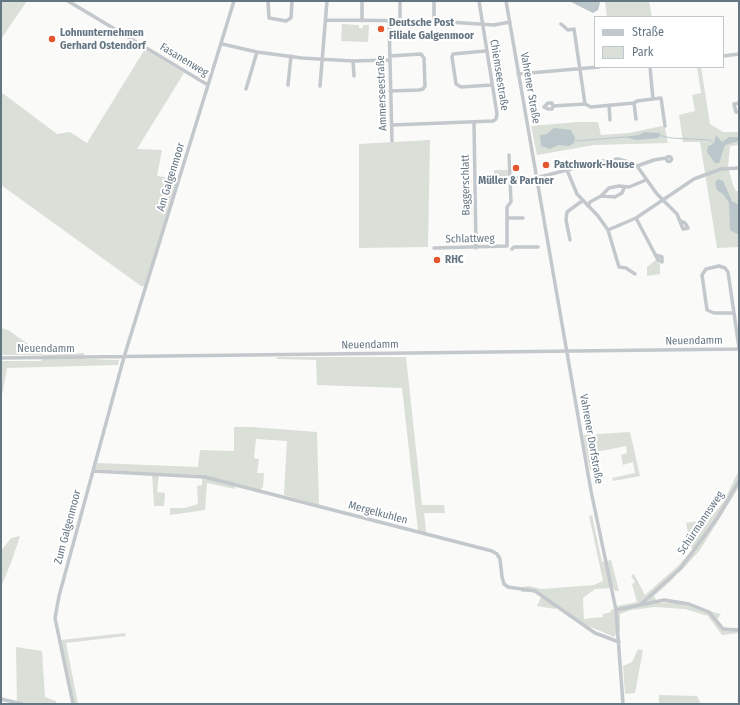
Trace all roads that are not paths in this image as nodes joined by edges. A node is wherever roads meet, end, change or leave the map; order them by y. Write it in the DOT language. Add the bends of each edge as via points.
graph roads {
  1 [pos="68,1"];
  2 [pos="234,1"];
  3 [pos="268,1"];
  4 [pos="292,1"];
  5 [pos="327,1"];
  6 [pos="362,1"];
  7 [pos="400,1"];
  8 [pos="434,1"];
  9 [pos="479,1"];
  10 [pos="506,1"];
  11 [pos="327,20"];
  12 [pos="400,20"];
  13 [pos="362,21"];
  14 [pos="389,21"];
  15 [pos="434,21"];
  16 [pos="510,22"];
  17 [pos="482,24"];
  18 [pos="561,24"];
  19 [pos="222,44"];
  20 [pos="485,51"];
  21 [pos="257,52"];
  22 [pos="739,54"];
  23 [pos="291,56"];
  24 [pos="724,56"];
  25 [pos="389,58"];
  26 [pos="323,60"];
  27 [pos="353,61"];
  28 [pos="594,68"];
  29 [pos="650,68"];
  30 [pos="580,69"];
  31 [pos="518,74"];
  32 [pos="354,76"];
  33 [pos="208,85"];
  34 [pos="288,86"];
  35 [pos="320,86"];
  36 [pos="491,86"];
  37 [pos="246,89"];
  38 [pos="390,91"];
  39 [pos="653,99"];
  40 [pos="634,103"];
  41 [pos="739,103"];
  42 [pos="585,104"];
  43 [pos="609,105"];
  44 [pos="553,106"];
  45 [pos="739,112"];
  46 [pos="636,119"];
  47 [pos="610,120"];
  48 [pos="474,122"];
  49 [pos="392,125"];
  50 [pos="665,126"];
  51 [pos="392,141"];
  52 [pos="509,155"];
  53 [pos="666,158"];
  54 [pos="637,166"];
  55 [pos="739,168"];
  56 [pos="567,170"];
  57 [pos="510,178"];
  58 [pos="536,178"];
  59 [pos="646,180"];
  60 [pos="624,188"];
  61 [pos="601,196"];
  62 [pos="662,199"];
  63 [pos="582,201"];
  64 [pos="588,206"];
  65 [pos="507,218"];
  66 [pos="523,218"];
  67 [pos="636,218"];
  68 [pos="681,221"];
  69 [pos="608,230"];
  70 [pos="570,240"];
  71 [pos="538,247"];
  72 [pos="434,248"];
  73 [pos="476,248"];
  74 [pos="512,249"];
  75 [pos="656,255"];
  76 [pos="635,274"];
  77 [pos="734,313"];
  78 [pos="739,349"];
  79 [pos="566,352"];
  80 [pos="124,357"];
  81 [pos="1,358"];
  82 [pos="93,471"];
  83 [pos="739,481"];
  84 [pos="640,605"];
  85 [pos="616,610"];
  86 [pos="739,630"];
  87 [pos="619,642"];
  88 [pos="1,699"];
  89 [pos="22,704"];
  90 [pos="73,704"];
  91 [pos="624,704"];
  1 -- 33 [label="street, Fasanenweg"];
  2 -- 19 [label="street, Am Galgenmoor"];
  3 -- 4 [label="street" via="269,18 286,21 291,18"];
  5 -- 11 [label="street"];
  6 -- 13 [label="street"];
  7 -- 12 [label="street"];
  8 -- 15 [label="street"];
  9 -- 17 [label="street, Chiemseestraße"];
  10 -- 16 [label="street, Vahrener Straße"];
  11 -- 13 [label="street"];
  11 -- 26 [label="street"];
  12 -- 14 [label="street"];
  12 -- 15 [label="street"];
  13 -- 14 [label="street"];
  14 -- 25 [label="street, Ammerseestraße"];
  15 -- 17 [label="street"];
  16 -- 17 [label="street"];
  16 -- 31 [label="street, Vahrener Straße"];
  17 -- 20 [label="street, Chiemseestraße"];
  18 -- 30 [label="street" via="568,30 574,29"];
  19 -- 21 [label="street"];
  19 -- 33 [label="street, Am Galgenmoor"];
  20 -- 36 [label="street, Chiemseestraße"];
  20 -- 36 [label="street" via="453,54 456,84 461,87"];
  21 -- 23 [label="street"];
  21 -- 37 [label="street"];
  22 -- 24 [label="street"];
  23 -- 26 [label="street"];
  23 -- 34 [label="street"];
  25 -- 27 [label="street"];
  25 -- 38 [label="street, Ammerseestraße"];
  25 -- 38 [label="street" via="421,54 424,58 425,86 420,90"];
  26 -- 27 [label="street"];
  26 -- 35 [label="street"];
  27 -- 32 [label="street"];
  28 -- 30 [label="street"];
  29 -- 39 [label="street"];
  30 -- 31 [label="street"];
  30 -- 42 [label="street"];
  31 -- 58 [label="street, Vahrener Straße"];
  33 -- 80 [label="street, Am Galgenmoor"];
  36 -- 48 [label="street, Chiemseestraße" via="496,119"];
  38 -- 49 [label="street, Ammerseestraße"];
  39 -- 40 [label="street"];
  39 -- 50 [label="street" via="661,98"];
  40 -- 43 [label="street"];
  40 -- 46 [label="street"];
  41 -- 45 [label="street" via="734,104 736,112"];
  42 -- 43 [label="street" via="591,107"];
  42 -- 44 [label="street"];
  43 -- 47 [label="street"];
  48 -- 49 [label="street, Chiemseestraße"];
  48 -- 73 [label="street, Baggerschlatt"];
  49 -- 51 [label="street, Ammerseestraße"];
  52 -- 57 [label="street"];
  53 -- 54 [label="street"];
  54 -- 56 [label="street" via="618,159"];
  54 -- 59 [label="street"];
  55 -- 62 [label="street" via="721,169 706,174"];
  56 -- 58 [label="street"];
  56 -- 63 [label="street"];
  57 -- 58 [label="street"];
  57 -- 65 [label="street" via="511,202 507,207"];
  58 -- 79 [label="street, Vahrener Dorfstraße"];
  59 -- 60 [label="street"];
  59 -- 62 [label="street"];
  60 -- 61 [label="street" via="613,187 604,191"];
  60 -- 61 [label="street" via="622,193 615,197"];
  61 -- 64 [label="street"];
  62 -- 67 [label="street"];
  62 -- 68 [label="street"];
  63 -- 64 [label="street"];
  63 -- 70 [label="street" via="567,212"];
  64 -- 69 [label="street"];
  65 -- 66 [label="street"];
  65 -- 73 [label="street, Schlattweg" via="507,246"];
  67 -- 69 [label="street"];
  67 -- 75 [label="street"];
  69 -- 76 [label="street" via="619,267"];
  71 -- 74 [label="street"];
  72 -- 73 [label="street, Schlattweg"];
  77 -- 77 [label="street" via="728,272 719,266 706,269 702,275 707,310 714,314"];
  77 -- 78 [label="street"];
  78 -- 79 [label="street, Neuendamm"];
  79 -- 80 [label="street, Neuendamm"];
  79 -- 85 [label="street, Vahrener Dorfstraße" via="591,492"];
  80 -- 81 [label="street, Neuendamm"];
  80 -- 82 [label="street, Zum Galgenmoor"];
  82 -- 87 [label="street, Mergelkuhlen" via="205,477 492,552 500,559 504,584 508,587 535,591 595,633"];
  82 -- 90 [label="street, Zum Galgenmoor" via="55,618"];
  83 -- 84 [label="street, Schürmannsweg" via="698,548 676,573"];
  84 -- 85 [label="street, Schürmannsweg"];
  84 -- 86 [label="street" via="664,600 689,604 709,612 723,629"];
  85 -- 87 [label="street, Vahrener Dorfstraße"];
  87 -- 91 [label="street, Vahrener Dorfstraße"];
  88 -- 89 [label="street"];
}
